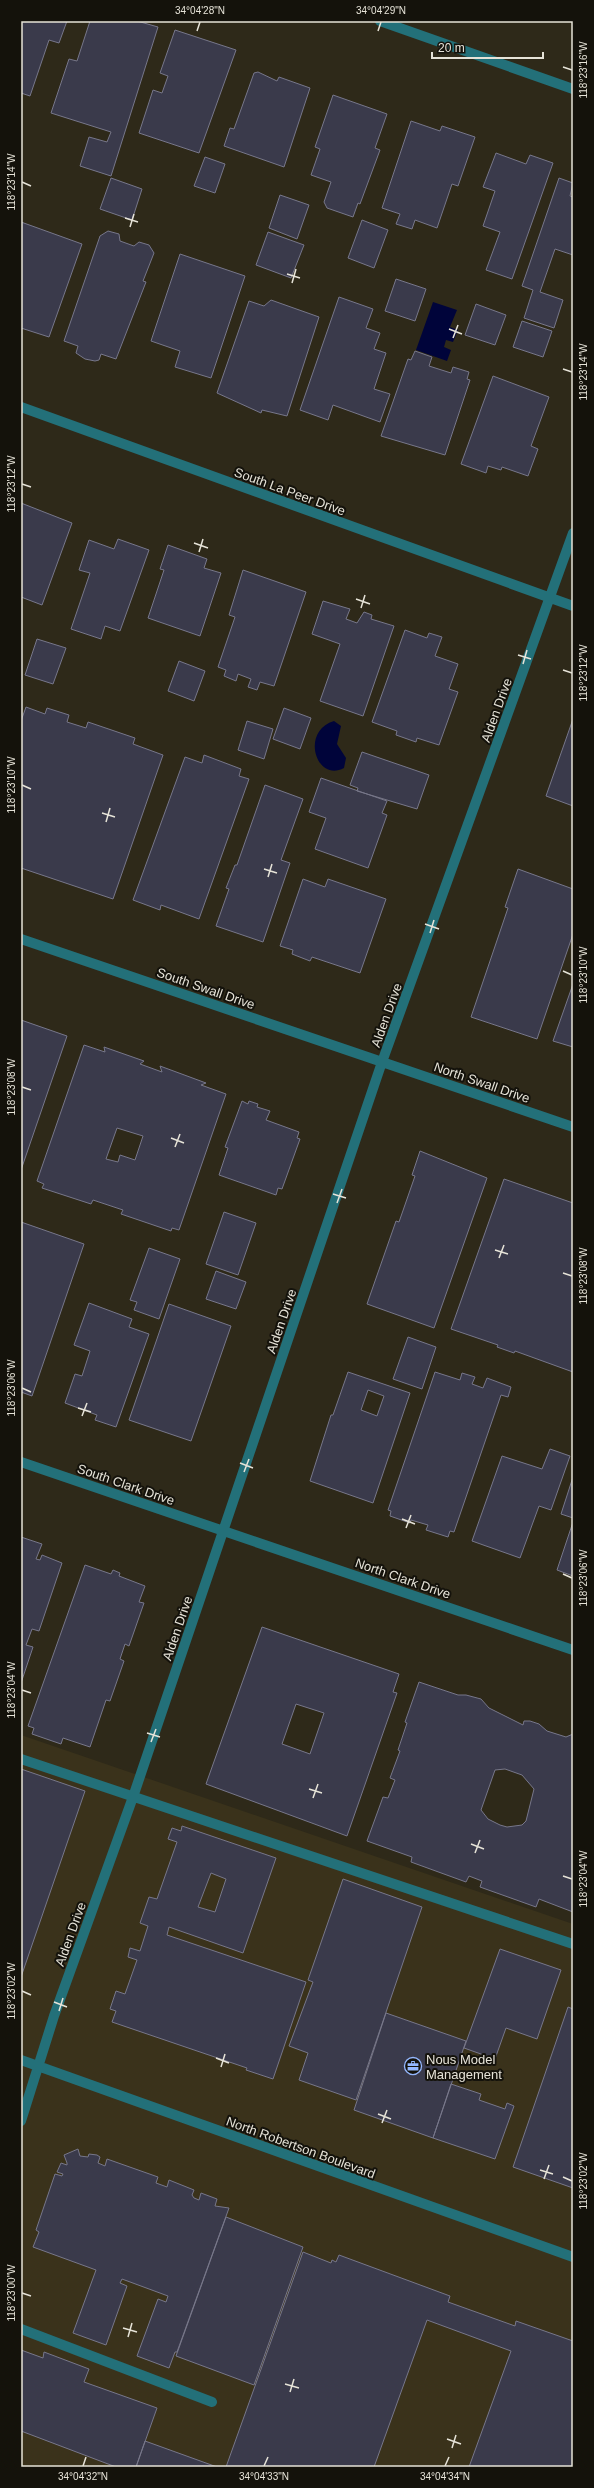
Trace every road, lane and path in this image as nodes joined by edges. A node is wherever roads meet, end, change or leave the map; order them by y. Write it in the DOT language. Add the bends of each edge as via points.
graph roads {
  1 [pos="380,21"];
  2 [pos="573,89"];
  3 [pos="21,407"];
  4 [pos="573,533"];
  5 [pos="550,598"];
  6 [pos="573,606"];
  7 [pos="21,939"];
  8 [pos="382,1062"];
  9 [pos="573,1127"];
  10 [pos="21,1462"];
  11 [pos="224,1530"];
  12 [pos="573,1650"];
  13 [pos="21,1759"];
  14 [pos="133,1797"];
  15 [pos="573,1944"];
  16 [pos="21,2060"];
  17 [pos="38,2066"];
  18 [pos="21,2120"];
  19 [pos="573,2257"];
  20 [pos="21,2329"];
  21 [pos="212,2402"];
  1 -- 2 [label="street"];
  3 -- 5 [label="street, South La Peer Drive"];
  4 -- 5 [label="street, Alden Drive"];
  5 -- 6 [label="street, South La Peer Drive"];
  5 -- 8 [label="street, Alden Drive"];
  7 -- 8 [label="street, South Swall Drive"];
  8 -- 9 [label="street, North Swall Drive"];
  8 -- 11 [label="street, Alden Drive"];
  10 -- 11 [label="street, South Clark Drive"];
  11 -- 12 [label="street, North Clark Drive"];
  11 -- 14 [label="street, Alden Drive"];
  13 -- 14 [label="street"];
  14 -- 15 [label="street"];
  14 -- 17 [label="street, Alden Drive"];
  16 -- 17 [label="street, North Robertson Boulevard"];
  17 -- 18 [label="street, Alden Drive"];
  17 -- 19 [label="street, North Robertson Boulevard"];
  20 -- 21 [label="street"];
}
